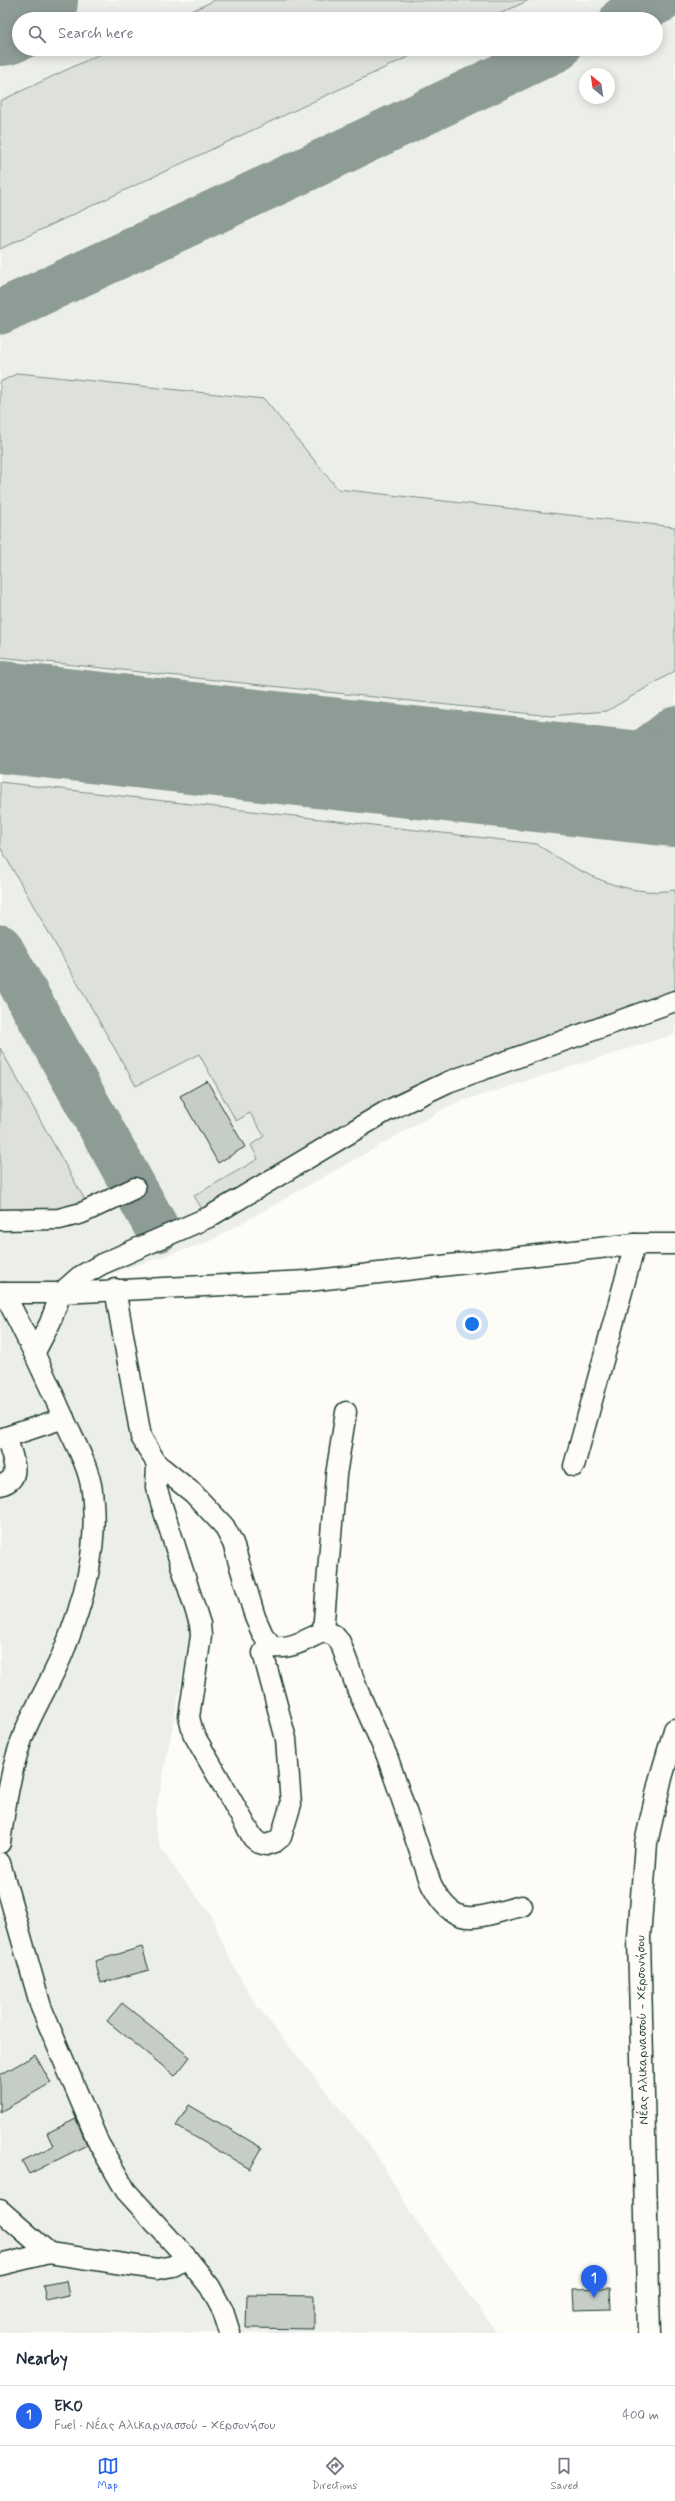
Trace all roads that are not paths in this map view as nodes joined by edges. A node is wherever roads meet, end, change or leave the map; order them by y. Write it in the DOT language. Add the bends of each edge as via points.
graph roads {
  1 [pos="675,1001"];
  2 [pos="135,1188"];
  3 [pos="0,1220"];
  4 [pos="635,1244"];
  5 [pos="675,1244"];
  6 [pos="115,1289"];
  7 [pos="2,1293"];
  8 [pos="60,1293"];
  9 [pos="35,1352"];
  10 [pos="346,1412"];
  11 [pos="64,1418"];
  12 [pos="3,1439"];
  13 [pos="157,1464"];
  14 [pos="574,1466"];
  15 [pos="0,1486"];
  16 [pos="323,1632"];
  17 [pos="269,1643"];
  18 [pos="675,1730"];
  19 [pos="5,1788"];
  20 [pos="0,1843"];
  21 [pos="0,1863"];
  22 [pos="522,1906"];
  23 [pos="0,2210"];
  24 [pos="49,2253"];
  25 [pos="187,2258"];
  26 [pos="0,2265"];
  27 [pos="230,2333"];
  28 [pos="649,2333"];
  1 -- 8 [label="street" via="448,1082 385,1112 209,1217 102,1264"];
  2 -- 3 [label="street" via="74,1215 32,1221"];
  4 -- 5 [label="street"];
  4 -- 6 [label="street" via="308,1281"];
  4 -- 14 [label="street"];
  6 -- 8 [label="street"];
  6 -- 13 [label="street" via="140,1437"];
  7 -- 8 [label="street"];
  7 -- 9 [label="street"];
  8 -- 9 [label="street" via="50,1323"];
  9 -- 11 [label="street"];
  10 -- 16 [label="street" via="336,1475"];
  11 -- 12 [label="street"];
  11 -- 19 [label="street" via="83,1461 92,1490 94,1518 90,1569 76,1618 25,1732"];
  12 -- 15 [label="street" via="15,1470 14,1477 9,1483"];
  13 -- 17 [label="street" via="193,1493 224,1526 233,1543 255,1617"];
  13 -- 17 [label="street" via="156,1487 200,1624 189,1717 193,1733 253,1838 258,1843 266,1845 281,1837 291,1804 286,1739 263,1653"];
  16 -- 17 [label="street" via="300,1644 285,1648 272,1647"];
  16 -- 22 [label="street" via="334,1635 340,1642 358,1691 387,1756 431,1884 441,1902 449,1911 462,1917"];
  18 -- 28 [label="main road, Νέας Αλικαρνασσού - Χερσονήσου" via="660,1780 646,1843 639,1938"];
  19 -- 20 [label="street"];
  21 -- 25 [label="street" via="40,2007 99,2144 126,2191"];
  23 -- 24 [label="street"];
  24 -- 25 [label="street" via="157,2269 173,2266"];
  24 -- 26 [label="street"];
  25 -- 27 [label="street" via="217,2298"];
}
